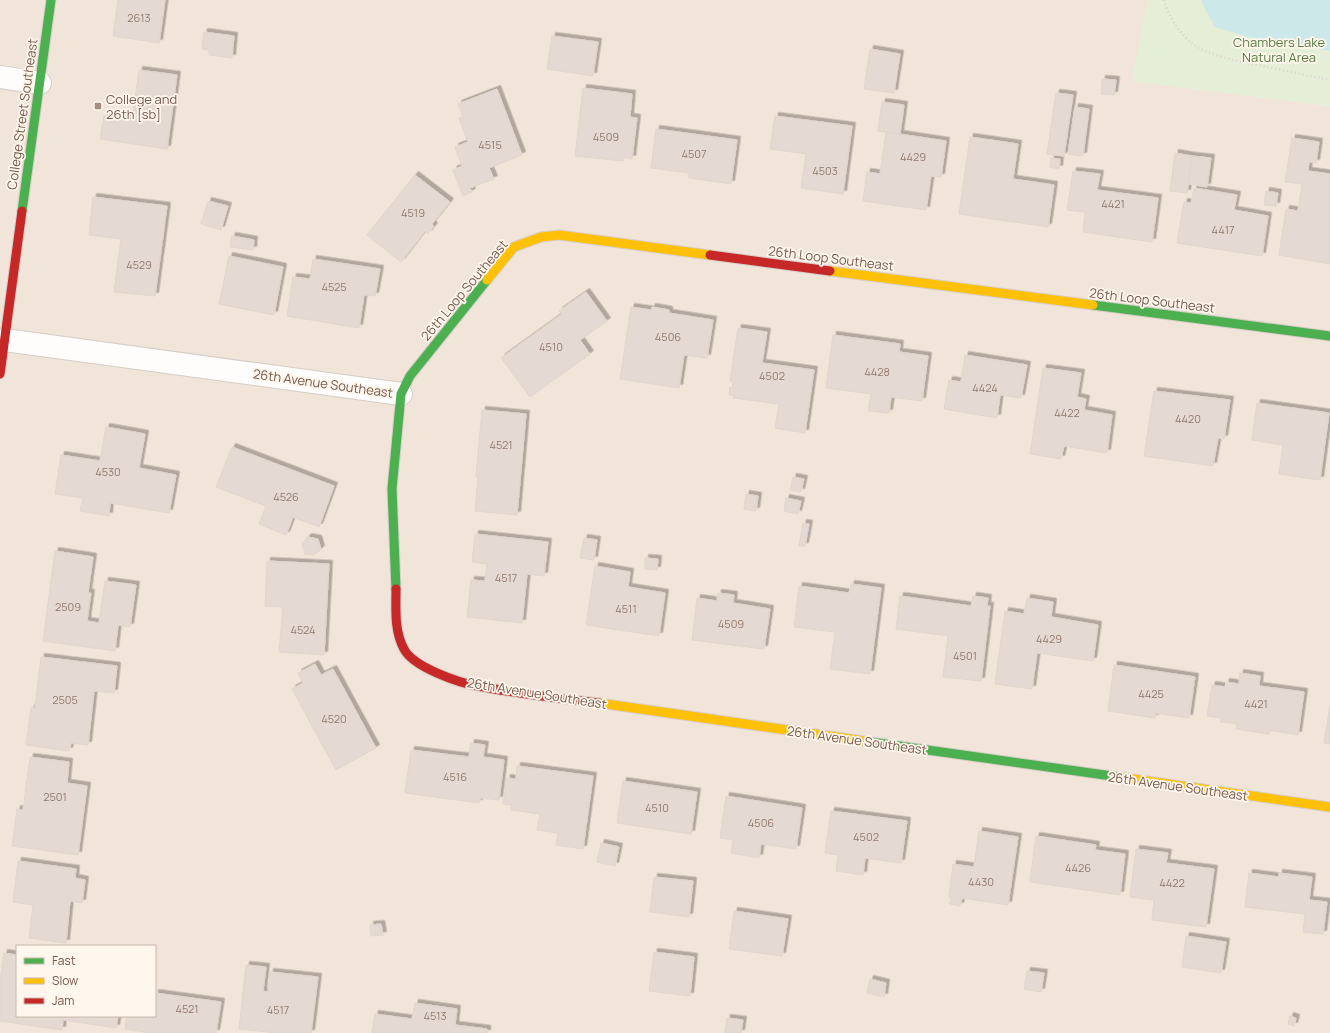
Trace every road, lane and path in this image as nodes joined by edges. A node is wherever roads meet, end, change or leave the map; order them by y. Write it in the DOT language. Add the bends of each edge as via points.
graph roads {
  1 [pos="51,0"];
  2 [pos="1164,0"];
  3 [pos="0,78"];
  4 [pos="1330,80"];
  5 [pos="40,83"];
  6 [pos="1330,336"];
  7 [pos="5,340"];
  8 [pos="0,374"];
  9 [pos="401,394"];
  10 [pos="1330,807"];
  1 -- 5 [label="street, College Street Southeast"];
  2 -- 4 [label="path" via="1166,9 1177,27 1190,42 1207,52 1228,59"];
  3 -- 5 [label="street"];
  5 -- 7 [label="street, College Street Southeast"];
  6 -- 9 [label="street, 26th Loop Southeast" via="559,235 542,237 514,247 410,376"];
  7 -- 8 [label="street, College Street Southeast"];
  7 -- 9 [label="street, 26th Avenue Southeast"];
  9 -- 10 [label="street, 26th Avenue Southeast" via="392,489 397,629 404,651 417,662 445,676 477,686"];
}
